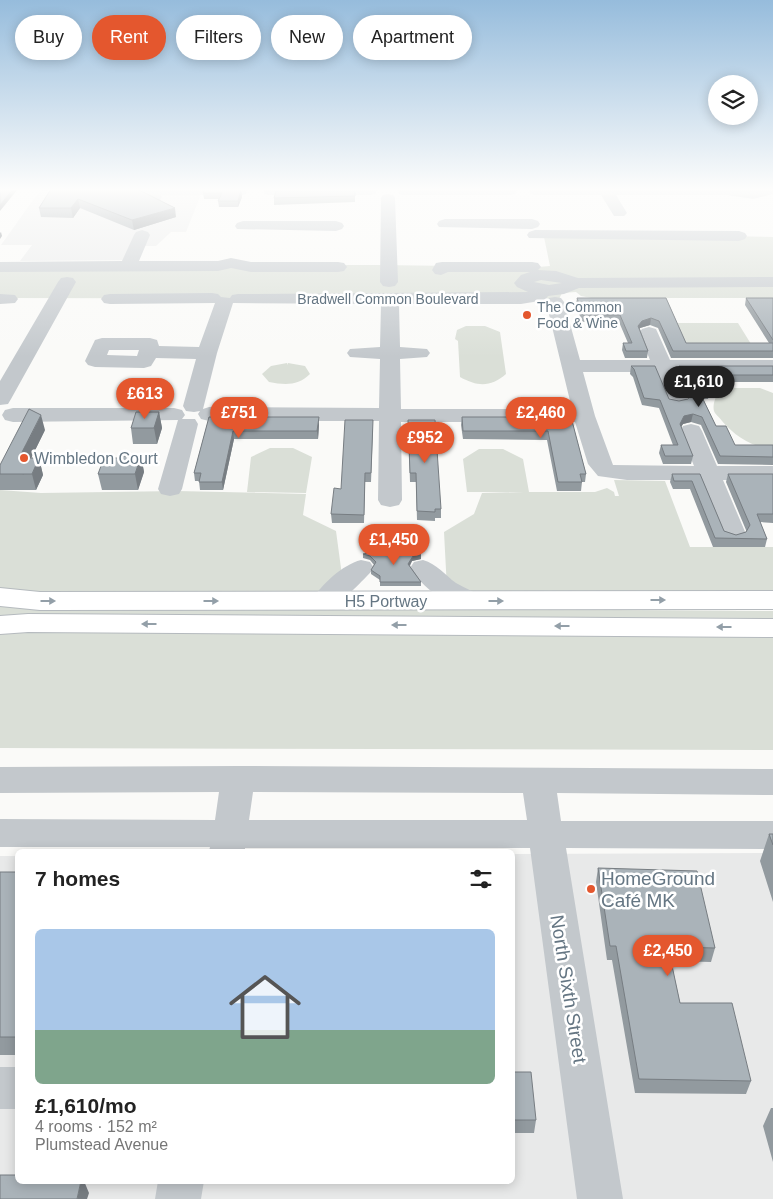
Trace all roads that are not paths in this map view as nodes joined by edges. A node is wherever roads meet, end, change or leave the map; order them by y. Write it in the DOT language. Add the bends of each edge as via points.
graph roads {
  1 [pos="138,245"];
  2 [pos="237,245"];
  3 [pos="389,245"];
  4 [pos="539,245"];
  5 [pos="0,267"];
  6 [pos="128,267"];
  7 [pos="338,267"];
  8 [pos="441,270"];
  9 [pos="230,277"];
  10 [pos="0,282"];
  11 [pos="67,282"];
  12 [pos="551,282"];
  13 [pos="773,282"];
  14 [pos="389,291"];
  15 [pos="110,299"];
  16 [pos="703,300"];
  17 [pos="648,333"];
  18 [pos="148,352"];
  19 [pos="207,353"];
  20 [pos="357,353"];
  21 [pos="390,353"];
  22 [pos="420,353"];
  23 [pos="572,366"];
  24 [pos="662,366"];
  25 [pos="773,366"];
  26 [pos="677,402"];
  27 [pos="3,410"];
  28 [pos="191,415"];
  29 [pos="389,415"];
  30 [pos="584,416"];
  31 [pos="691,432"];
  32 [pos="773,473"];
  33 [pos="708,474"];
  34 [pos="170,488"];
  35 [pos="390,500"];
  36 [pos="733,534"];
  37 [pos="362,568"];
  38 [pos="423,568"];
  39 [pos="0,597"];
  40 [pos="773,600"];
  41 [pos="325,601"];
  42 [pos="468,601"];
  43 [pos="0,625"];
  44 [pos="773,628"];
  45 [pos="238,779"];
  46 [pos="0,780"];
  47 [pos="538,780"];
  48 [pos="773,782"];
  49 [pos="0,833"];
  50 [pos="773,834"];
  51 [pos="545,835"];
  52 [pos="228,842"];
  53 [pos="0,1088"];
  54 [pos="15,1088"];
  55 [pos="180,1184"];
  56 [pos="178,1199"];
  57 [pos="600,1199"];
  1 -- 6 [label="street"];
  2 -- 9 [label="street"];
  3 -- 14 [label="street"];
  4 -- 12 [label="street"];
  5 -- 6 [label="street, Bradwell Common Boulevard"];
  6 -- 9 [label="street, Bradwell Common Boulevard"];
  7 -- 9 [label="street, Bradwell Common Boulevard"];
  8 -- 12 [label="street"];
  9 -- 11 [label="street, Bradwell Common Boulevard"];
  9 -- 14 [label="street, Bradwell Common Boulevard"];
  9 -- 15 [label="street, Bradwell Common Boulevard"];
  9 -- 19 [label="street"];
  10 -- 11 [label="street, Bradwell Common Boulevard"];
  11 -- 27 [label="street"];
  12 -- 13 [label="street, Bradwell Common Boulevard"];
  12 -- 14 [label="street, Bradwell Common Boulevard" via="521,299"];
  12 -- 16 [label="street, Bradwell Common Boulevard" via="581,299"];
  12 -- 23 [label="street"];
  14 -- 21 [label="street"];
  17 -- 24 [label="street"];
  18 -- 19 [label="street"];
  19 -- 28 [label="street"];
  20 -- 21 [label="street"];
  21 -- 22 [label="street"];
  21 -- 29 [label="street"];
  23 -- 24 [label="street"];
  23 -- 30 [label="street"];
  24 -- 25 [label="street"];
  24 -- 26 [label="street"];
  27 -- 28 [label="street"];
  28 -- 29 [label="street"];
  28 -- 34 [label="street"];
  29 -- 30 [label="street"];
  29 -- 35 [label="street"];
  30 -- 33 [label="street" via="606,480 627,474"];
  31 -- 33 [label="street"];
  32 -- 33 [label="street"];
  33 -- 36 [label="street"];
  37 -- 41 [label="street" via="350,574"];
  38 -- 42 [label="street" via="447,589"];
  39 -- 41 [label="main road, H5 Portway, one-way" via="40,602"];
  42 -- 40 [label="main road, H5 Portway, one-way"];
  41 -- 42 [label="main road, H5 Portway"];
  44 -- 43 [label="main road, H5 Portway, one-way"];
  45 -- 46 [label="street"];
  45 -- 47 [label="street"];
  45 -- 52 [label="street"];
  47 -- 48 [label="street"];
  47 -- 51 [label="street, North Sixth Street"];
  49 -- 52 [label="street"];
  50 -- 51 [label="street"];
  51 -- 52 [label="street"];
  51 -- 57 [label="street, North Sixth Street"];
  53 -- 54 [label="street"];
  55 -- 56 [label="street"];
}
